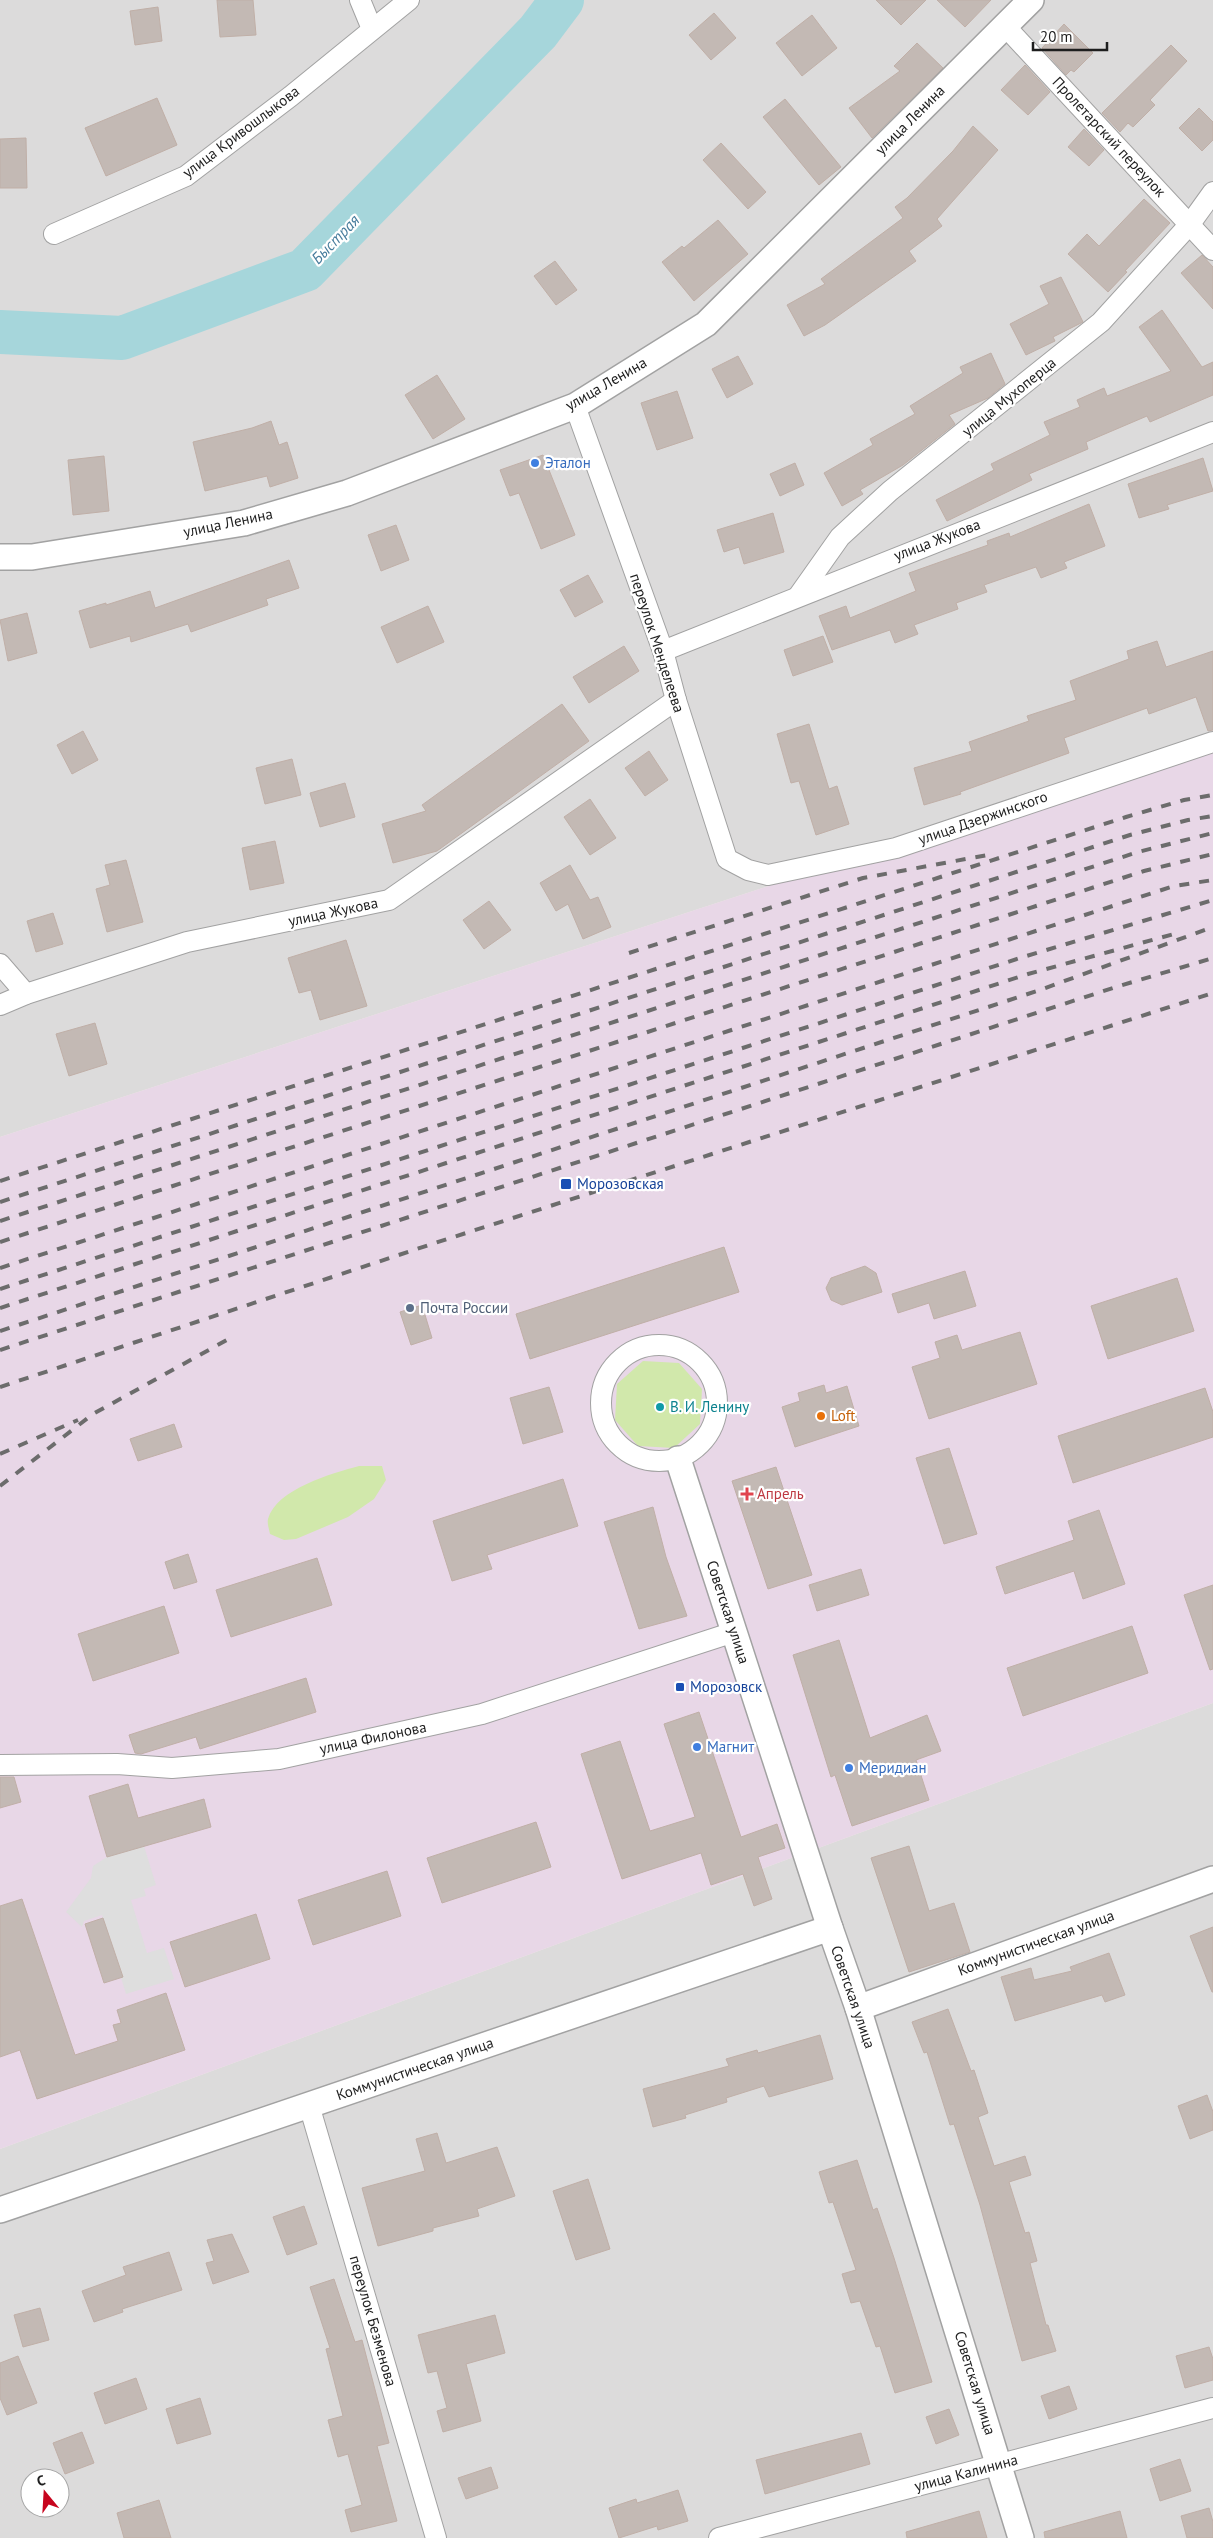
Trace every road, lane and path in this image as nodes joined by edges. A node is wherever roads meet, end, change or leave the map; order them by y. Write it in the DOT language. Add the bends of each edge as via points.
graph roads {
  1 [pos="360,0"];
  2 [pos="409,0"];
  3 [pos="1031,0"];
  4 [pos="1004,26"];
  5 [pos="372,29"];
  6 [pos="1213,192"];
  7 [pos="1190,224"];
  8 [pos="54,234"];
  9 [pos="1213,250"];
  10 [pos="575,406"];
  11 [pos="1213,432"];
  12 [pos="0,556"];
  13 [pos="799,595"];
  14 [pos="663,650"];
  15 [pos="676,700"];
  16 [pos="1213,742"];
  17 [pos="748,870"];
  18 [pos="0,964"];
  19 [pos="26,994"];
  20 [pos="0,1005"];
  21 [pos="678,1459"];
  22 [pos="734,1632"];
  23 [pos="0,1765"];
  24 [pos="1213,1879"];
  25 [pos="830,1928"];
  26 [pos="858,2008"];
  27 [pos="309,2105"];
  28 [pos="0,2210"];
  29 [pos="1213,2408"];
  30 [pos="1000,2465"];
  31 [pos="436,2538"];
  32 [pos="719,2538"];
  33 [pos="1021,2538"];
  1 -- 5 [label="street"];
  2 -- 5 [label="street, улица Кривошлыкова"];
  3 -- 4 [label="street, улица Ленина"];
  4 -- 7 [label="street, Пролетарский переулок"];
  4 -- 10 [label="street, улица Ленина" via="706,324"];
  5 -- 8 [label="street, улица Кривошлыкова" via="186,176"];
  6 -- 7 [label="street, улица Мухоперца"];
  7 -- 9 [label="street, Пролетарский переулок"];
  7 -- 13 [label="street, улица Мухоперца" via="1101,322 890,491 840,537"];
  10 -- 12 [label="street, улица Ленина" via="347,493 244,523 32,557"];
  10 -- 14 [label="street, переулок Менделеева"];
  11 -- 13 [label="street, улица Жукова"];
  13 -- 14 [label="street, улица Жукова"];
  14 -- 15 [label="street, переулок Менделеева"];
  15 -- 17 [label="street, переулок Менделеева" via="727,858"];
  15 -- 19 [label="street, улица Жукова" via="389,900 187,942"];
  16 -- 17 [label="street, улица Дзержинского" via="896,848 768,874"];
  18 -- 19 [label="street"];
  19 -- 20 [label="street, улица Жукова"];
  21 -- 21 [label="street" via="703,1442 717,1415 716,1384 699,1358 672,1344 641,1346 615,1363 601,1390 603,1421 620,1446 647,1460"];
  21 -- 22 [label="street, Советская улица"];
  22 -- 23 [label="street, улица Филонова" via="482,1714 279,1759 172,1768 117,1764"];
  22 -- 25 [label="street, Советская улица"];
  24 -- 26 [label="street, Коммунистическая улица"];
  25 -- 26 [label="street, Советская улица"];
  25 -- 27 [label="street, Коммунистическая улица"];
  26 -- 30 [label="street, Советская улица"];
  27 -- 28 [label="street, Коммунистическая улица"];
  27 -- 31 [label="street, переулок Безменова"];
  29 -- 30 [label="street, улица Калинина"];
  30 -- 32 [label="street, улица Калинина"];
  30 -- 33 [label="street, Советская улица"];
}
